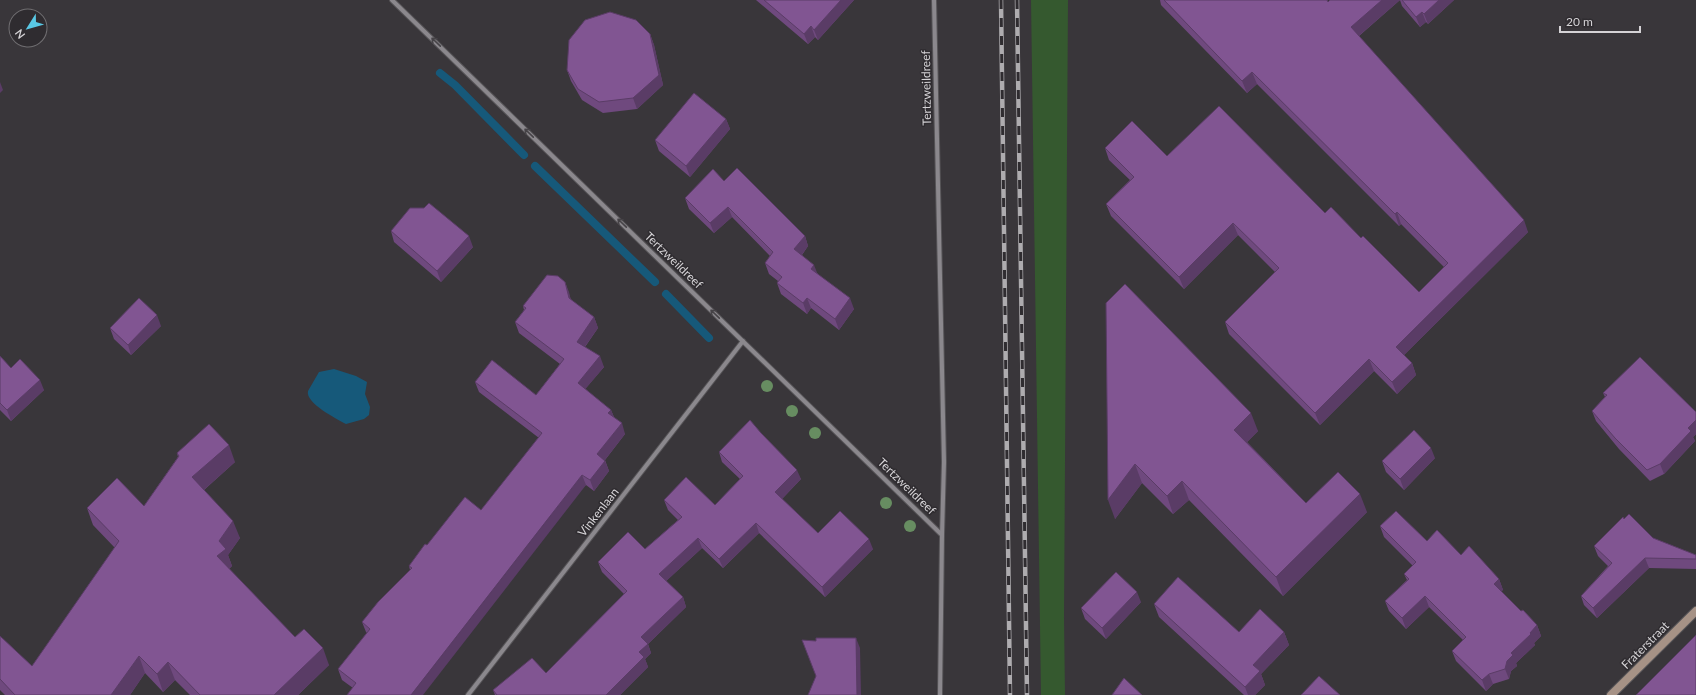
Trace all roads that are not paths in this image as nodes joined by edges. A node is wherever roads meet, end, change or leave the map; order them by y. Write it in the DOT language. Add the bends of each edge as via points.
graph roads {
  1 [pos="392,0"];
  2 [pos="934,0"];
  3 [pos="744,341"];
  4 [pos="942,535"];
  5 [pos="1696,611"];
  6 [pos="468,695"];
  7 [pos="940,695"];
  8 [pos="1611,695"];
  3 -- 1 [label="street, Tertzweildreef, one-way"];
  2 -- 4 [label="street, Tertzweildreef" via="944,454"];
  3 -- 4 [label="street, Tertzweildreef"];
  3 -- 6 [label="street, Vinkenlaan"];
  4 -- 7 [label="street, Tertzweildreef"];
  5 -- 8 [label="street, Fraterstraat"];
}
